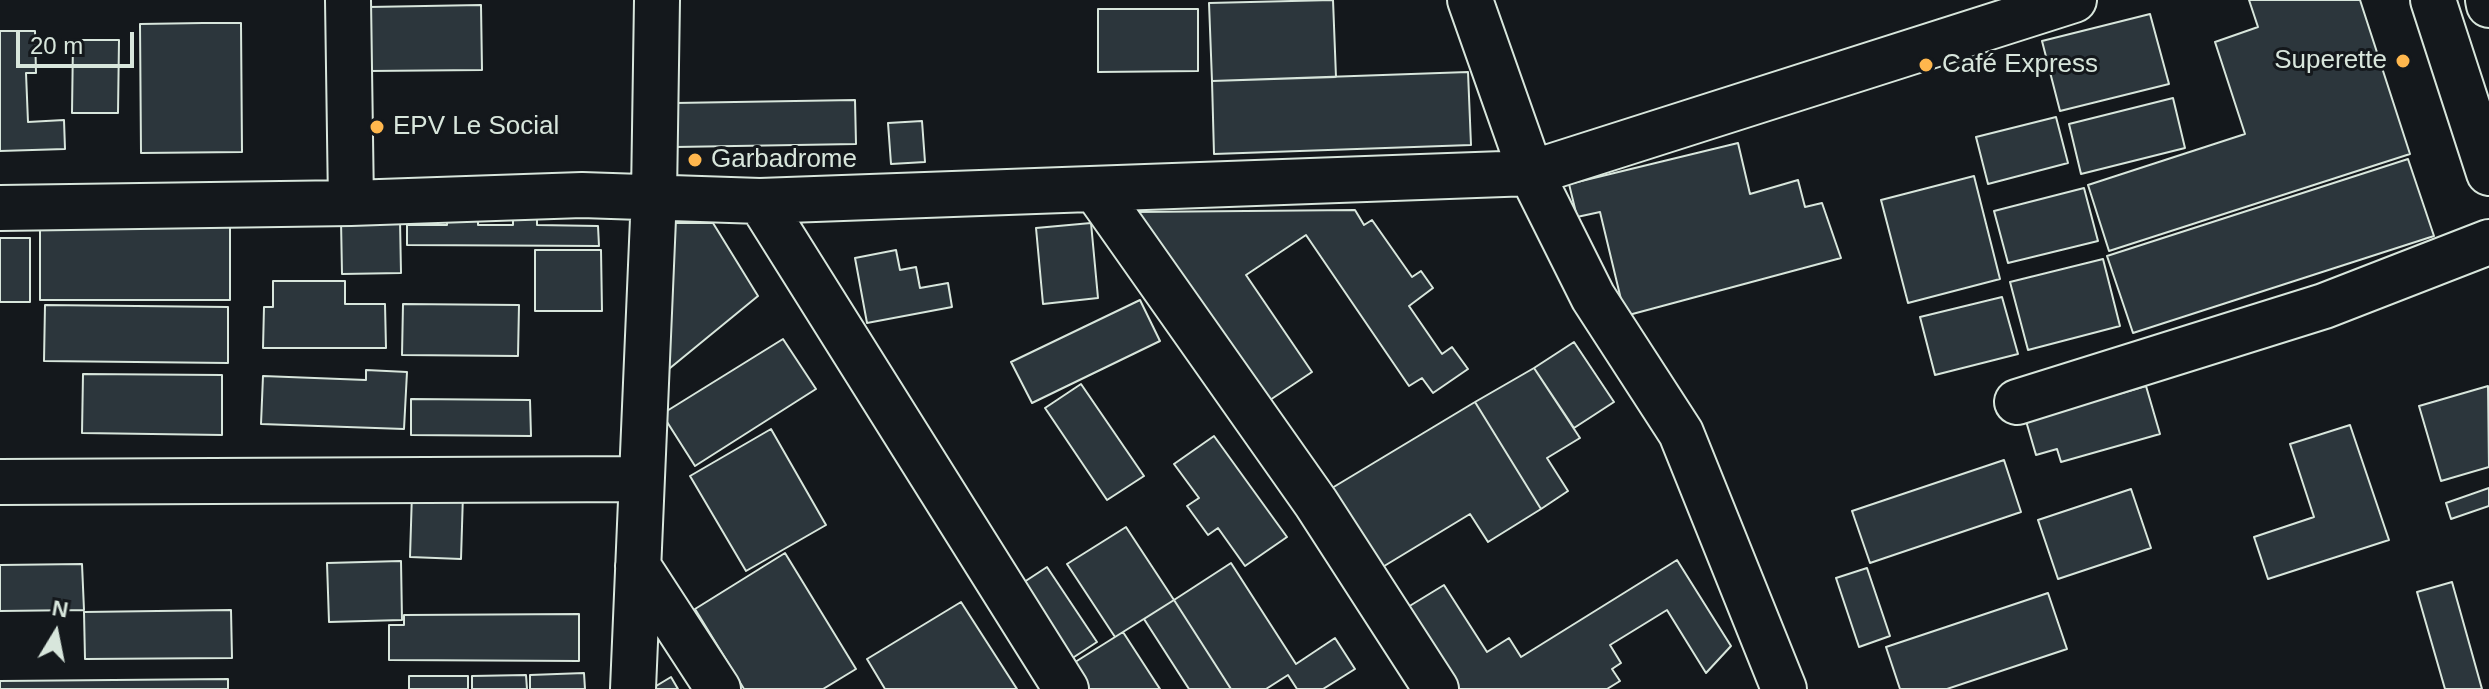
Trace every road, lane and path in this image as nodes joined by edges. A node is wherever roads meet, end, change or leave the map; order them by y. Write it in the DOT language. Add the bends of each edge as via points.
graph roads {
  1 [pos="348,0"];
  2 [pos="657,0"];
  3 [pos="1470,0"];
  4 [pos="2074,0"];
  5 [pos="2433,0"];
  6 [pos="1531,173"];
  7 [pos="2489,173"];
  8 [pos="1095,189"];
  9 [pos="654,195"];
  10 [pos="760,201"];
  11 [pos="351,203"];
  12 [pos="0,208"];
  13 [pos="2489,242"];
  14 [pos="2017,402"];
  15 [pos="640,479"];
  16 [pos="0,482"];
  17 [pos="638,566"];
  18 [pos="633,689"];
  19 [pos="718,689"];
  20 [pos="1066,689"];
  21 [pos="1436,689"];
  22 [pos="1784,689"];
  1 -- 11 [label="street"];
  2 -- 9 [label="street"];
  3 -- 6 [label="street"];
  4 -- 6 [label="street"];
  5 -- 7 [label="street"];
  6 -- 8 [label="street"];
  6 -- 22 [label="street" via="1593,297 1681,433"];
  8 -- 10 [label="street"];
  8 -- 21 [label="street" via="1316,503"];
  9 -- 10 [label="street"];
  9 -- 11 [label="street"];
  9 -- 15 [label="street"];
  10 -- 20 [label="street"];
  11 -- 12 [label="street"];
  13 -- 14 [label="street" via="2324,306"];
  15 -- 16 [label="street"];
  15 -- 17 [label="street"];
  17 -- 18 [label="street"];
  17 -- 19 [label="street"];
}
